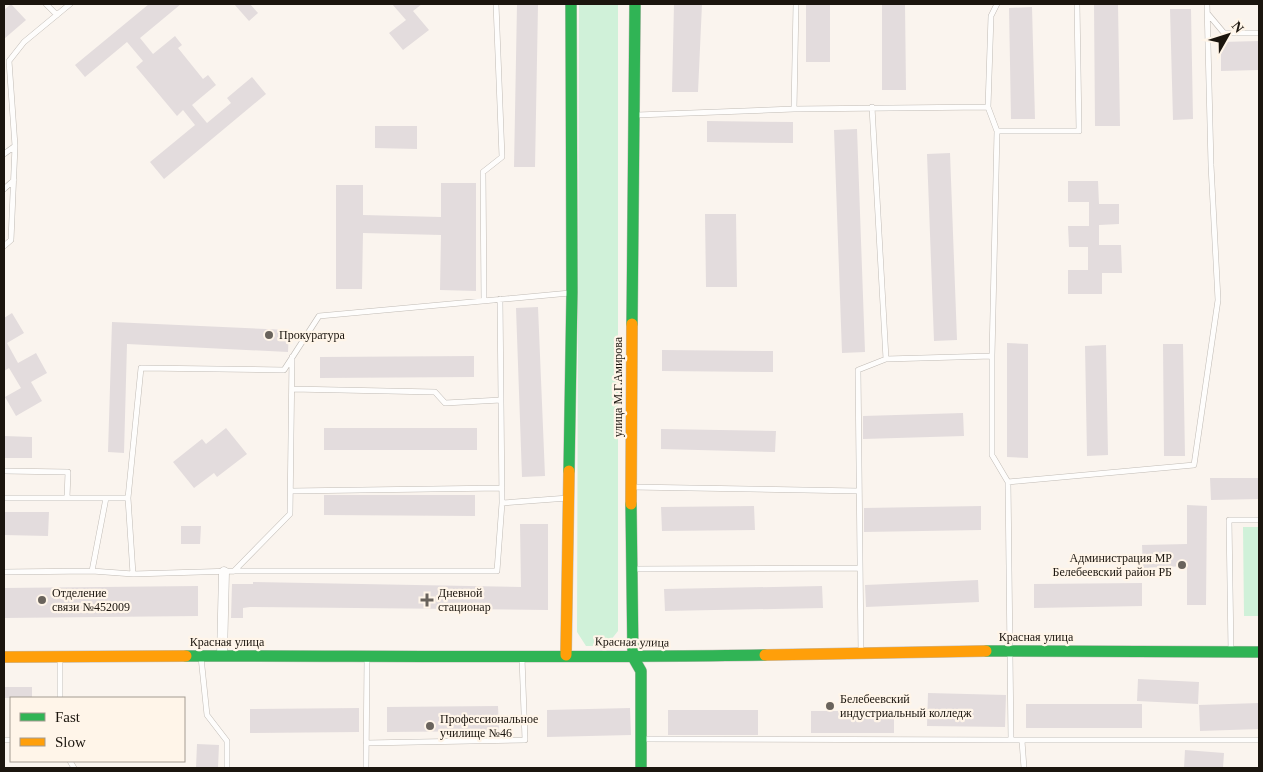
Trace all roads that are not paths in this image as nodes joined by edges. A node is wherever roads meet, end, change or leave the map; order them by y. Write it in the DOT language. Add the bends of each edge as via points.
graph roads {
  1 [pos="46,4"];
  2 [pos="70,4"];
  3 [pos="496,4"];
  4 [pos="571,4"];
  5 [pos="635,4"];
  6 [pos="796,4"];
  7 [pos="997,4"];
  8 [pos="1076,4"];
  9 [pos="1207,4"];
  10 [pos="1207,14"];
  11 [pos="57,15"];
  12 [pos="1259,33"];
  13 [pos="9,61"];
  14 [pos="4,66"];
  15 [pos="872,107"];
  16 [pos="988,107"];
  17 [pos="794,109"];
  18 [pos="632,115"];
  19 [pos="997,131"];
  20 [pos="15,146"];
  21 [pos="4,154"];
  22 [pos="14,180"];
  23 [pos="4,189"];
  24 [pos="4,246"];
  25 [pos="572,292"];
  26 [pos="500,299"];
  27 [pos="484,301"];
  28 [pos="992,356"];
  29 [pos="292,357"];
  30 [pos="886,359"];
  31 [pos="292,389"];
  32 [pos="501,400"];
  33 [pos="4,470"];
  34 [pos="1008,482"];
  35 [pos="631,487"];
  36 [pos="502,488"];
  37 [pos="290,491"];
  38 [pos="859,491"];
  39 [pos="4,498"];
  40 [pos="67,498"];
  41 [pos="106,498"];
  42 [pos="128,498"];
  43 [pos="568,498"];
  44 [pos="502,503"];
  45 [pos="1259,520"];
  46 [pos="860,568"];
  47 [pos="632,569"];
  48 [pos="92,571"];
  49 [pos="229,571"];
  50 [pos="4,572"];
  51 [pos="133,574"];
  52 [pos="1009,651"];
  53 [pos="1231,651"];
  54 [pos="1259,652"];
  55 [pos="861,653"];
  56 [pos="522,655"];
  57 [pos="566,655"];
  58 [pos="60,656"];
  59 [pos="201,656"];
  60 [pos="222,656"];
  61 [pos="367,656"];
  62 [pos="4,657"];
  63 [pos="633,657"];
  64 [pos="60,697"];
  65 [pos="641,739"];
  66 [pos="1011,740"];
  67 [pos="1259,740"];
  68 [pos="1022,741"];
  69 [pos="366,743"];
  70 [pos="227,768"];
  71 [pos="366,768"];
  72 [pos="641,768"];
  73 [pos="1024,768"];
  1 -- 11 [label="lane"];
  2 -- 11 [label="lane"];
  3 -- 27 [label="lane" via="502,157 482,172"];
  4 -- 25 [label="street"];
  5 -- 18 [label="street, улица М.Г.Амирова"];
  6 -- 17 [label="lane"];
  7 -- 16 [label="lane" via="991,16"];
  8 -- 19 [label="lane" via="1079,131"];
  9 -- 10 [label="lane"];
  10 -- 12 [label="lane" via="1224,33"];
  10 -- 34 [label="lane" via="1218,300 1194,465"];
  11 -- 13 [label="lane" via="24,42"];
  13 -- 14 [label="lane"];
  13 -- 20 [label="lane"];
  15 -- 16 [label="lane"];
  15 -- 17 [label="lane"];
  15 -- 30 [label="lane"];
  16 -- 19 [label="lane"];
  17 -- 18 [label="lane"];
  18 -- 35 [label="street, улица М.Г.Амирова"];
  19 -- 28 [label="lane"];
  20 -- 21 [label="lane"];
  20 -- 22 [label="lane"];
  22 -- 23 [label="lane"];
  22 -- 24 [label="lane" via="11,240"];
  25 -- 26 [label="lane"];
  25 -- 43 [label="street"];
  26 -- 27 [label="lane"];
  26 -- 32 [label="lane"];
  27 -- 29 [label="lane" via="319,316"];
  28 -- 30 [label="lane"];
  28 -- 34 [label="lane" via="992,455"];
  29 -- 31 [label="lane"];
  29 -- 42 [label="lane" via="284,370 141,368"];
  30 -- 38 [label="lane" via="858,370"];
  31 -- 32 [label="lane" via="435,392 445,403"];
  31 -- 37 [label="lane"];
  32 -- 36 [label="lane"];
  33 -- 40 [label="lane" via="68,472"];
  34 -- 52 [label="lane"];
  35 -- 38 [label="lane"];
  35 -- 47 [label="street, улица М.Г.Амирова"];
  36 -- 37 [label="lane"];
  36 -- 44 [label="lane"];
  37 -- 49 [label="lane" via="290,514"];
  38 -- 46 [label="lane"];
  39 -- 40 [label="lane"];
  40 -- 41 [label="lane"];
  41 -- 42 [label="lane"];
  41 -- 48 [label="lane"];
  42 -- 51 [label="lane"];
  43 -- 44 [label="lane"];
  43 -- 57 [label="street"];
  44 -- 49 [label="lane" via="498,571"];
  45 -- 53 [label="lane" via="1229,520"];
  46 -- 47 [label="lane"];
  46 -- 55 [label="lane"];
  47 -- 63 [label="street, улица М.Г.Амирова"];
  48 -- 50 [label="lane"];
  48 -- 51 [label="lane"];
  49 -- 51 [label="lane"];
  49 -- 60 [label="street"];
  52 -- 53 [label="street, Красная улица"];
  52 -- 55 [label="street, Красная улица"];
  52 -- 66 [label="lane"];
  53 -- 54 [label="street, Красная улица"];
  55 -- 63 [label="street, Красная улица"];
  56 -- 57 [label="street, Красная улица"];
  56 -- 61 [label="street, Красная улица"];
  56 -- 69 [label="lane" via="525,740"];
  57 -- 63 [label="street, Красная улица"];
  58 -- 59 [label="street, Красная улица"];
  58 -- 62 [label="street, Красная улица"];
  58 -- 64 [label="lane"];
  59 -- 60 [label="street, Красная улица"];
  59 -- 70 [label="lane" via="207,715 227,741"];
  60 -- 61 [label="street, Красная улица"];
  61 -- 69 [label="lane"];
  63 -- 65 [label="street, улица М.Г.Амирова" via="641,671"];
  65 -- 66 [label="lane"];
  65 -- 72 [label="street, улица М.Г.Амирова"];
  66 -- 68 [label="lane"];
  67 -- 68 [label="lane"];
  68 -- 73 [label="lane"];
  69 -- 71 [label="lane"];
}
